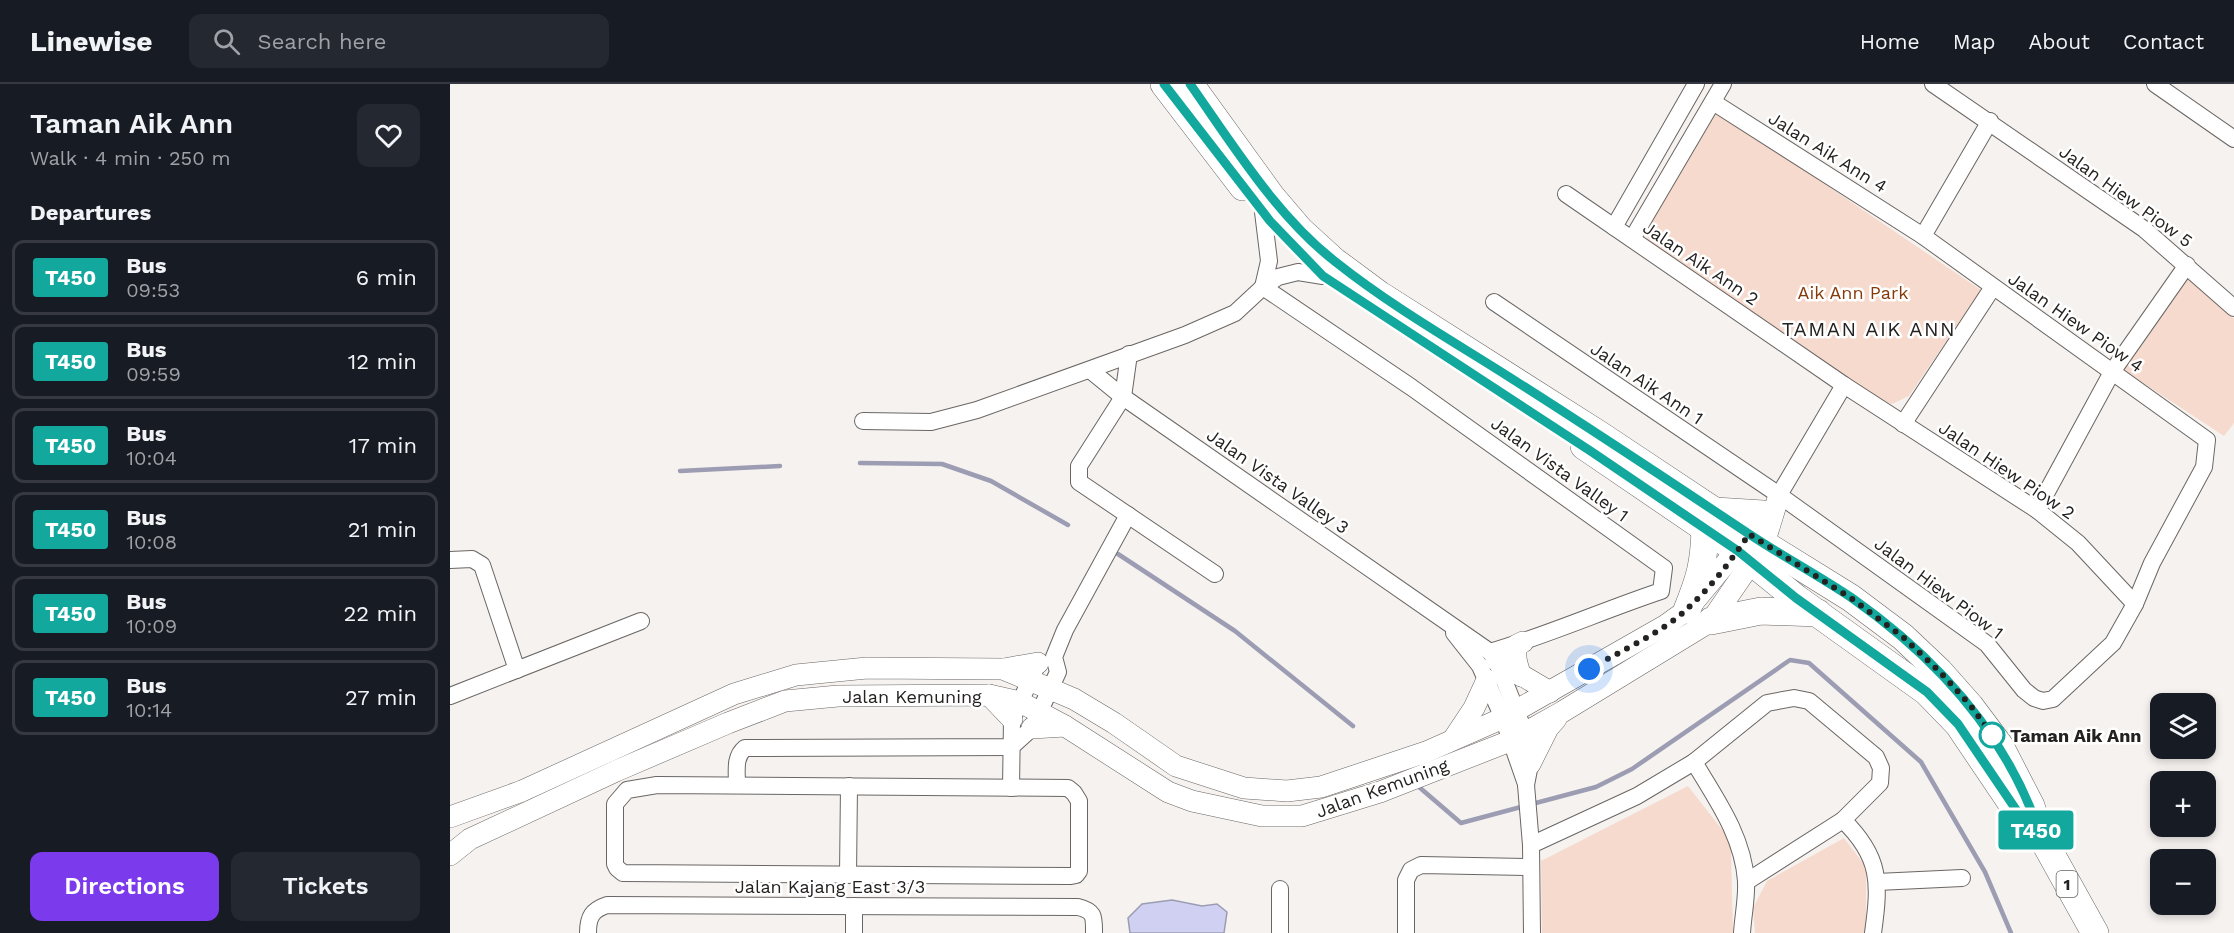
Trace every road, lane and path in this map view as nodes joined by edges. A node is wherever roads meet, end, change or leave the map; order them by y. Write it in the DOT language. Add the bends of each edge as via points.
graph roads {
  1 [pos="1164,84"];
  2 [pos="1190,84"];
  3 [pos="1696,84"];
  4 [pos="1723,84"];
  5 [pos="1933,84"];
  6 [pos="2155,84"];
  7 [pos="1713,102"];
  8 [pos="1990,121"];
  9 [pos="2234,140"];
  10 [pos="1566,194"];
  11 [pos="1263,212"];
  12 [pos="1614,227"];
  13 [pos="1923,236"];
  14 [pos="1632,239"];
  15 [pos="2187,265"];
  16 [pos="1323,276"];
  17 [pos="1263,287"];
  18 [pos="1993,287"];
  19 [pos="1494,302"];
  20 [pos="2234,308"];
  21 [pos="1129,354"];
  22 [pos="1090,370"];
  23 [pos="2112,372"];
  24 [pos="1844,385"];
  25 [pos="1123,397"];
  26 [pos="863,421"];
  27 [pos="1903,424"];
  28 [pos="2207,440"];
  29 [pos="2037,510"];
  30 [pos="1128,515"];
  31 [pos="1709,520"];
  32 [pos="1763,535"];
  33 [pos="450,560"];
  34 [pos="1215,574"];
  35 [pos="2135,604"];
  36 [pos="1687,609"];
  37 [pos="1818,614"];
  38 [pos="641,621"];
  39 [pos="1711,621"];
  40 [pos="1446,622"];
  41 [pos="1523,642"];
  42 [pos="1493,656"];
  43 [pos="517,670"];
  44 [pos="1046,672"];
  45 [pos="1521,676"];
  46 [pos="1487,680"];
  47 [pos="1550,692"];
  48 [pos="450,696"];
  49 [pos="1016,711"];
  50 [pos="1562,712"];
  51 [pos="1510,715"];
  52 [pos="1036,720"];
  53 [pos="1518,737"];
  54 [pos="1454,739"];
  55 [pos="1011,747"];
  56 [pos="1694,762"];
  57 [pos="1530,764"];
  58 [pos="616,771"];
  59 [pos="657,784"];
  60 [pos="736,785"];
  61 [pos="849,786"];
  62 [pos="1011,788"];
  63 [pos="1527,790"];
  64 [pos="450,817"];
  65 [pos="1843,820"];
  66 [pos="2040,834"];
  67 [pos="1531,845"];
  68 [pos="450,855"];
  69 [pos="1530,867"];
  70 [pos="849,874"];
  71 [pos="1962,878"];
  72 [pos="1746,882"];
  73 [pos="1876,882"];
  74 [pos="1280,889"];
  75 [pos="854,906"];
  76 [pos="588,927"];
  77 [pos="854,933"];
  78 [pos="1094,933"];
  79 [pos="1280,933"];
  80 [pos="1406,933"];
  81 [pos="1532,933"];
  82 [pos="1742,933"];
  83 [pos="1873,933"];
  84 [pos="2095,933"];
  1 -- 11 [label="main road, 1"];
  2 -- 31 [label="main road, 1" via="1272,196 1300,230 1334,261 1380,295 1600,435"];
  3 -- 12 [label="street"];
  4 -- 7 [label="street"];
  5 -- 8 [label="street, Jalan Hiew Piow 5"];
  6 -- 9 [label="street"];
  7 -- 13 [label="street, Jalan Aik Ann 4"];
  7 -- 14 [label="street"];
  8 -- 13 [label="street"];
  8 -- 15 [label="street, Jalan Hiew Piow 5" via="2144,229"];
  10 -- 12 [label="street, Jalan Aik Ann 2"];
  11 -- 16 [label="main road, 1"];
  11 -- 17 [label="street" via="1269,261"];
  12 -- 14 [label="street, Jalan Aik Ann 2"];
  13 -- 18 [label="street, Jalan Hiew Piow 4"];
  14 -- 24 [label="street, Jalan Aik Ann 2"];
  15 -- 20 [label="street, Jalan Hiew Piow 5"];
  15 -- 23 [label="street"];
  16 -- 17 [label="street" via="1298,272 1278,277"];
  16 -- 31 [label="main road, 1" via="1592,452"];
  17 -- 21 [label="street" via="1235,313"];
  17 -- 41 [label="street, Jalan Vista Valley 1" via="1420,393 1664,568 1661,591"];
  18 -- 23 [label="street, Jalan Hiew Piow 4"];
  18 -- 27 [label="street"];
  19 -- 32 [label="street, Jalan Aik Ann 1"];
  21 -- 22 [label="street"];
  21 -- 25 [label="street"];
  22 -- 25 [label="street, Jalan Vista Valley 3"];
  22 -- 26 [label="street" via="978,410 930,422"];
  23 -- 28 [label="street, Jalan Hiew Piow 4"];
  23 -- 29 [label="street"];
  24 -- 27 [label="street, Jalan Hiew Piow 2"];
  24 -- 32 [label="street"];
  25 -- 30 [label="street" via="1079,466 1079,482"];
  25 -- 40 [label="street, Jalan Vista Valley 3"];
  27 -- 29 [label="street, Jalan Hiew Piow 2"];
  28 -- 35 [label="street, Jalan Hiew Piow 1" via="2204,467 2152,563"];
  29 -- 35 [label="street, Jalan Hiew Piow 2" via="2078,543"];
  30 -- 34 [label="street"];
  30 -- 44 [label="street"];
  31 -- 32 [label="main road, 1"];
  31 -- 32 [label="main road"];
  31 -- 36 [label="main road" via="1700,579"];
  32 -- 35 [label="street, Jalan Hiew Piow 1" via="1987,644 2025,690 2043,701 2053,699 2113,643"];
  32 -- 36 [label="street, Jalan Kemuning"];
  32 -- 37 [label="main road, 1"];
  32 -- 39 [label="street, Jalan Kemuning"];
  32 -- 66 [label="main road, 1" via="1895,630 1939,671 2000,746 2031,806"];
  33 -- 43 [label="street" via="472,559 482,565"];
  36 -- 47 [label="street, Jalan Kemuning"];
  37 -- 39 [label="main road" via="1761,611"];
  37 -- 66 [label="main road, 1" via="1927,692 1958,724 2019,814"];
  38 -- 43 [label="street"];
  39 -- 50 [label="street, Jalan Kemuning"];
  40 -- 42 [label="street, Jalan Vista Valley 3"];
  40 -- 46 [label="street, Jalan Vista Valley 3"];
  41 -- 42 [label="street, Jalan Vista Valley 1"];
  41 -- 45 [label="street" via="1515,650"];
  42 -- 45 [label="street"];
  42 -- 51 [label="street"];
  43 -- 48 [label="street"];
  44 -- 49 [label="street"];
  44 -- 52 [label="street"];
  44 -- 54 [label="street, Jalan Kemuning" via="1074,699 1176,766 1244,788 1287,791 1321,787"];
  44 -- 64 [label="street, Jalan Kemuning" via="867,668 796,675 734,694 522,791"];
  45 -- 47 [label="street"];
  46 -- 51 [label="street, Jalan Vista Valley 3"];
  46 -- 54 [label="street"];
  47 -- 51 [label="street, Jalan Kemuning"];
  49 -- 52 [label="street, Jalan Kemuning"];
  49 -- 55 [label="street"];
  49 -- 58 [label="street, Jalan Kemuning" via="989,695 838,696 785,701"];
  50 -- 53 [label="street, Jalan Kemuning"];
  50 -- 57 [label="street" via="1548,728"];
  51 -- 53 [label="street"];
  51 -- 54 [label="street, Jalan Kemuning"];
  52 -- 53 [label="street, Jalan Kemuning" via="1065,726 1168,792 1262,816 1302,816 1380,792"];
  52 -- 55 [label="street"];
  53 -- 57 [label="street"];
  53 -- 63 [label="street"];
  55 -- 60 [label="street" via="745,748 737,759"];
  55 -- 62 [label="street"];
  56 -- 65 [label="street" via="1767,703 1794,698 1809,701 1876,757 1881,768 1880,783"];
  56 -- 67 [label="street" via="1637,796"];
  56 -- 72 [label="street" via="1730,822"];
  57 -- 63 [label="street"];
  58 -- 59 [label="street"];
  58 -- 68 [label="street, Jalan Kemuning" via="470,839"];
  59 -- 60 [label="street"];
  59 -- 70 [label="street" via="627,790 615,804 615,864 623,873"];
  60 -- 61 [label="street"];
  61 -- 62 [label="street"];
  61 -- 70 [label="street"];
  62 -- 70 [label="street" via="1068,788 1074,793 1079,801 1076,875"];
  63 -- 67 [label="street"];
  65 -- 72 [label="street"];
  65 -- 73 [label="street" via="1860,836 1872,858"];
  66 -- 84 [label="main road, 1"];
  67 -- 69 [label="street"];
  69 -- 80 [label="street" via="1421,865 1411,870 1406,880"];
  69 -- 81 [label="street"];
  71 -- 73 [label="street"];
  72 -- 82 [label="street"];
  73 -- 83 [label="street"];
  74 -- 79 [label="street"];
  75 -- 76 [label="street, Jalan Kajang East 3/3" via="607,905 595,909"];
  75 -- 77 [label="street"];
  75 -- 78 [label="street, Jalan Kajang East 3/3" via="1078,907 1088,909 1094,918"];
}
